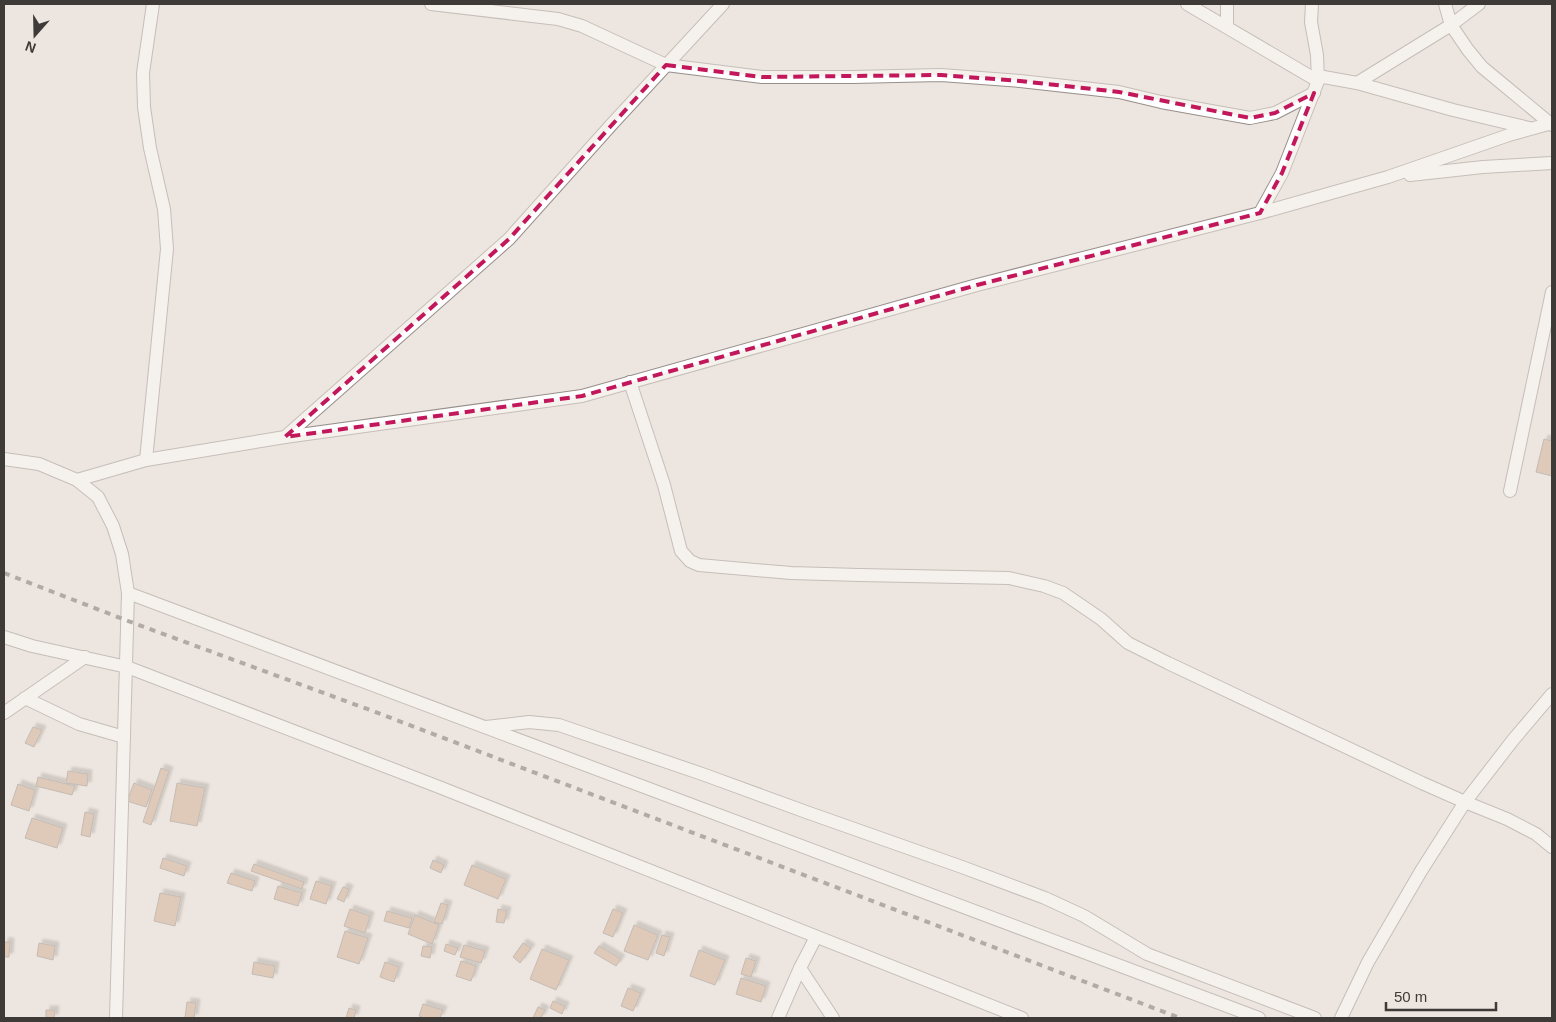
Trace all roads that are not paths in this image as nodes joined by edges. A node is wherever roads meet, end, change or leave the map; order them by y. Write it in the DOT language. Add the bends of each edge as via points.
graph roads {
  1 [pos="153,4"];
  2 [pos="431,4"];
  3 [pos="723,4"];
  4 [pos="1188,4"];
  5 [pos="1228,4"];
  6 [pos="1312,4"];
  7 [pos="1445,4"];
  8 [pos="1478,4"];
  9 [pos="1451,25"];
  10 [pos="1227,27"];
  11 [pos="666,65"];
  12 [pos="1356,82"];
  13 [pos="1317,83"];
  14 [pos="1551,124"];
  15 [pos="1532,128"];
  16 [pos="1552,163"];
  17 [pos="1388,177"];
  18 [pos="1260,213"];
  19 [pos="1552,292"];
  20 [pos="630,382"];
  21 [pos="285,437"];
  22 [pos="4,459"];
  23 [pos="146,460"];
  24 [pos="77,480"];
  25 [pos="1510,491"];
  26 [pos="128,593"];
  27 [pos="4,638"];
  28 [pos="84,657"];
  29 [pos="126,667"];
  30 [pos="1552,694"];
  31 [pos="25,698"];
  32 [pos="4,713"];
  33 [pos="483,728"];
  34 [pos="124,737"];
  35 [pos="1465,802"];
  36 [pos="1552,847"];
  37 [pos="816,937"];
  38 [pos="800,968"];
  39 [pos="116,1018"];
  40 [pos="778,1018"];
  41 [pos="833,1018"];
  42 [pos="1022,1018"];
  43 [pos="1259,1018"];
  44 [pos="1315,1018"];
  45 [pos="1342,1018"];
  1 -- 23 [label="street" via="143,73 144,107 164,208 167,249"];
  2 -- 11 [label="street" via="558,19 582,26"];
  3 -- 11 [label="street"];
  4 -- 10 [label="street"];
  5 -- 10 [label="street"];
  6 -- 13 [label="street"];
  7 -- 9 [label="street"];
  8 -- 9 [label="street"];
  9 -- 12 [label="street"];
  9 -- 14 [label="street" via="1482,67"];
  10 -- 13 [label="street"];
  11 -- 13 [label="street" via="762,77 941,75 1020,81 1120,92 1250,118 1276,113"];
  11 -- 21 [label="street" via="509,239"];
  12 -- 13 [label="street"];
  12 -- 15 [label="street" via="1453,110"];
  13 -- 18 [label="street" via="1282,173"];
  14 -- 15 [label="street"];
  15 -- 17 [label="street"];
  16 -- 17 [label="street"];
  17 -- 18 [label="street"];
  18 -- 20 [label="street" via="977,285"];
  19 -- 25 [label="street"];
  20 -- 21 [label="street" via="582,396"];
  20 -- 35 [label="street" via="664,485 681,551 690,561 699,565 791,572 1010,578 1044,586 1063,593 1128,642 1168,663"];
  21 -- 23 [label="street"];
  22 -- 24 [label="street" via="39,464"];
  23 -- 24 [label="street"];
  24 -- 26 [label="street" via="98,497 113,526 122,554"];
  26 -- 29 [label="street"];
  26 -- 33 [label="street"];
  27 -- 28 [label="street"];
  28 -- 29 [label="street"];
  28 -- 31 [label="street"];
  29 -- 34 [label="street"];
  29 -- 37 [label="street"];
  30 -- 35 [label="street"];
  31 -- 32 [label="street"];
  31 -- 34 [label="street" via="79,724"];
  33 -- 43 [label="street"];
  33 -- 44 [label="street" via="530,722 559,725 705,775 1045,898 1084,916 1147,954"];
  34 -- 39 [label="street"];
  35 -- 36 [label="street" via="1508,819"];
  35 -- 45 [label="street" via="1368,962"];
  37 -- 38 [label="street"];
  37 -- 42 [label="street"];
  38 -- 40 [label="street"];
  38 -- 41 [label="street"];
}
